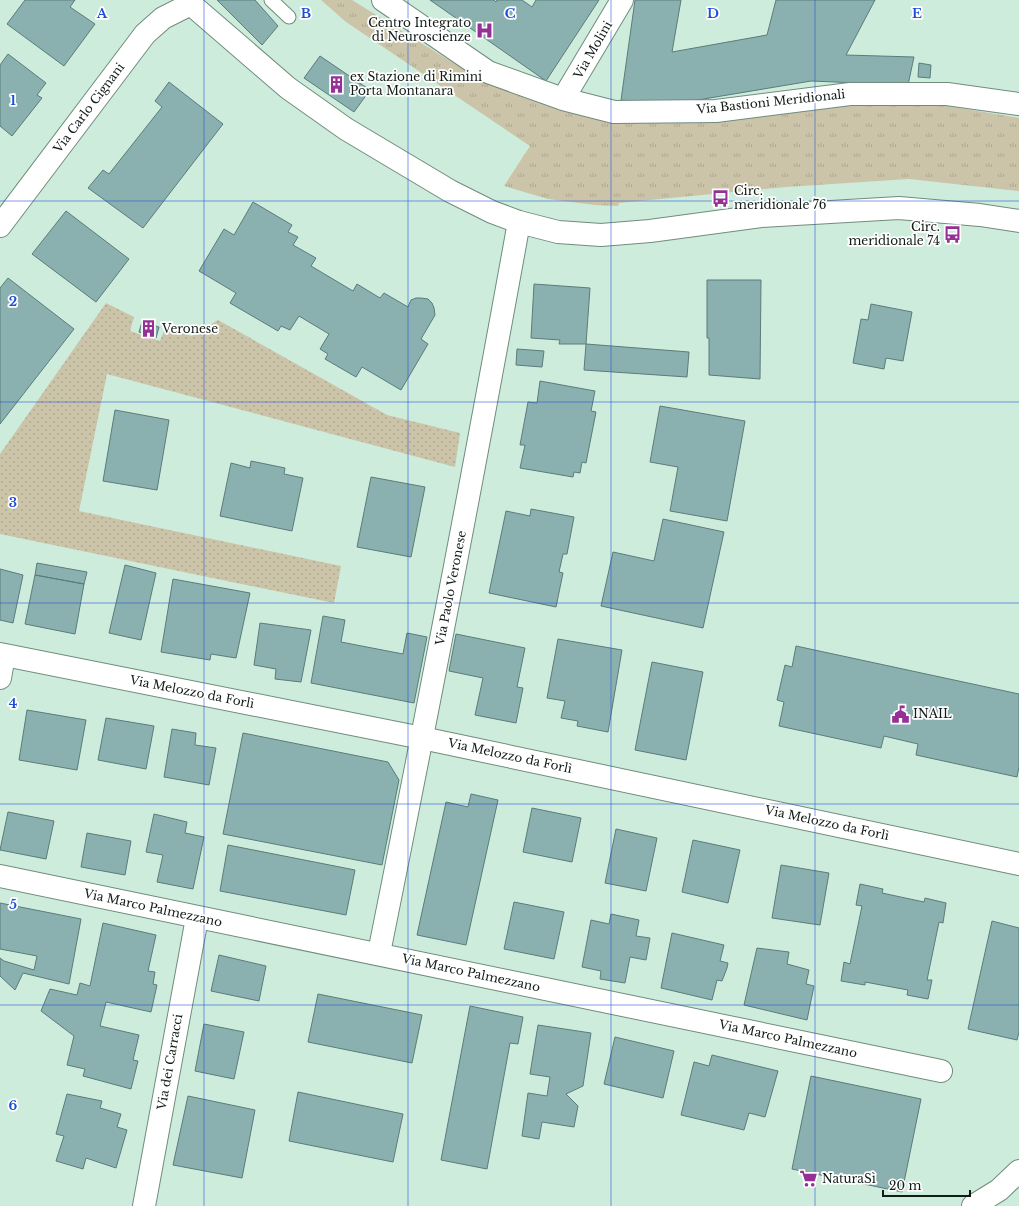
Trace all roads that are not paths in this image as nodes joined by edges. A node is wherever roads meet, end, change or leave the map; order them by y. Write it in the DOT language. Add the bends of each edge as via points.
graph roads {
  1 [pos="271,0"];
  2 [pos="383,0"];
  3 [pos="622,0"];
  4 [pos="189,2"];
  5 [pos="288,18"];
  6 [pos="564,99"];
  7 [pos="1019,104"];
  8 [pos="1019,221"];
  9 [pos="519,222"];
  10 [pos="0,226"];
  11 [pos="2,655"];
  12 [pos="0,678"];
  13 [pos="422,738"];
  14 [pos="1019,864"];
  15 [pos="0,876"];
  16 [pos="197,918"];
  17 [pos="379,953"];
  18 [pos="942,1071"];
  19 [pos="1019,1172"];
  20 [pos="144,1206"];
  21 [pos="972,1206"];
  1 -- 5 [label="lane"];
  2 -- 6 [label="street, Via Bastioni Meridionali" via="488,72"];
  3 -- 6 [label="street, Via Molini"];
  4 -- 9 [label="street" via="288,88 346,129 450,191"];
  4 -- 10 [label="street, Via Carlo Cignani" via="163,18 145,34"];
  6 -- 7 [label="street, Via Bastioni Meridionali" via="614,112 716,111 850,94 947,94"];
  8 -- 9 [label="street" via="899,208 761,216 601,236 558,232"];
  9 -- 13 [label="street, Via Paolo Veronese"];
  11 -- 12 [label="street"];
  11 -- 13 [label="street, Via Melozzo da Forlì"];
  13 -- 14 [label="street, Via Melozzo da Forlì"];
  13 -- 17 [label="street, Via Paolo Veronese"];
  15 -- 16 [label="street, Via Marco Palmezzano"];
  16 -- 17 [label="street, Via Marco Palmezzano"];
  16 -- 20 [label="street, Via dei Carracci"];
  17 -- 18 [label="street, Via Marco Palmezzano"];
  19 -- 21 [label="street" via="999,1190"];
}
